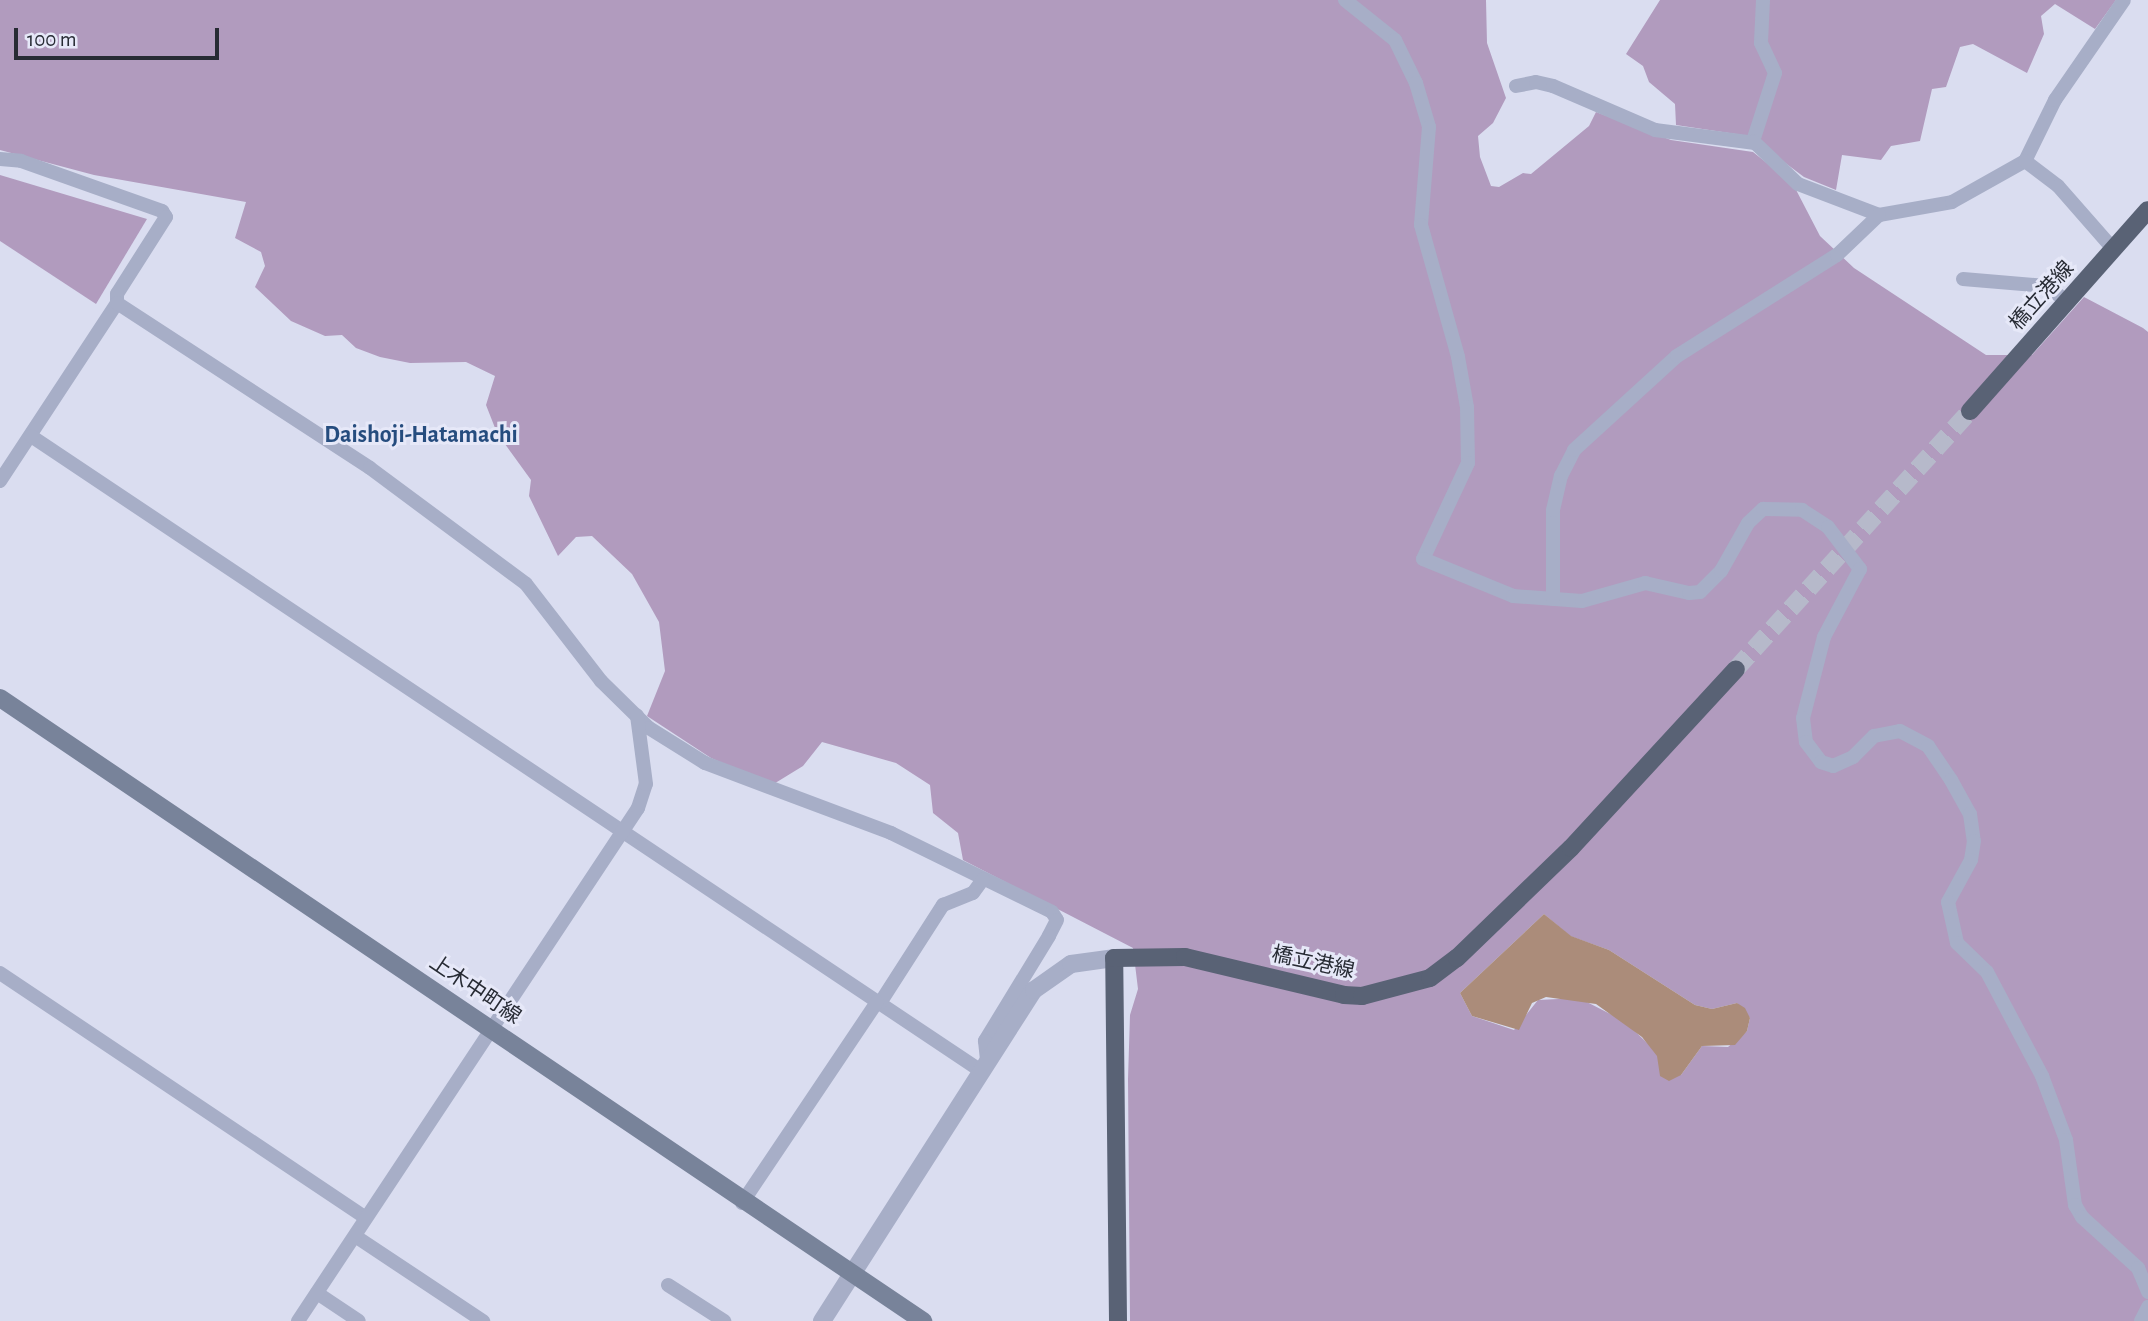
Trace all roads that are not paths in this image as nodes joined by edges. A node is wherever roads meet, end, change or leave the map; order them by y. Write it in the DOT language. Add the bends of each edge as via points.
graph roads {
  1 [pos="1345,0"];
  2 [pos="1763,0"];
  3 [pos="2124,0"];
  4 [pos="1516,86"];
  5 [pos="1755,143"];
  6 [pos="0,159"];
  7 [pos="2025,161"];
  8 [pos="2148,210"];
  9 [pos="1879,215"];
  10 [pos="2113,250"];
  11 [pos="1963,279"];
  12 [pos="2068,302"];
  13 [pos="117,303"];
  14 [pos="1970,411"];
  15 [pos="31,436"];
  16 [pos="0,481"];
  17 [pos="1553,600"];
  18 [pos="1736,669"];
  19 [pos="0,698"];
  20 [pos="637,716"];
  21 [pos="624,832"];
  22 [pos="983,879"];
  23 [pos="1115,958"];
  24 [pos="0,973"];
  25 [pos="879,1003"];
  26 [pos="492,1030"];
  27 [pos="984,1066"];
  28 [pos="742,1203"];
  29 [pos="366,1218"];
  30 [pos="355,1236"];
  31 [pos="853,1277"];
  32 [pos="668,1285"];
  33 [pos="2148,1292"];
  34 [pos="317,1293"];
  35 [pos="2148,1307"];
  36 [pos="298,1321"];
  37 [pos="359,1321"];
  38 [pos="484,1321"];
  39 [pos="724,1321"];
  40 [pos="821,1321"];
  41 [pos="923,1321"];
  42 [pos="1118,1321"];
  43 [pos="2141,1321"];
  1 -- 17 [label="street" via="1395,40 1416,83 1429,127 1421,225 1458,356 1467,407 1468,463 1423,559 1494,591"];
  2 -- 5 [label="street" via="1761,43 1775,73"];
  3 -- 7 [label="street" via="2055,100"];
  4 -- 5 [label="street" via="1536,82 1553,86 1655,130"];
  5 -- 9 [label="street" via="1798,184"];
  6 -- 13 [label="street" via="21,161 162,211 166,217 117,294"];
  7 -- 9 [label="street" via="1952,202"];
  7 -- 10 [label="street" via="2058,186"];
  8 -- 10 [label="main road, 橋立港線"];
  9 -- 17 [label="street" via="1837,255 1677,356 1574,450 1560,476 1553,510"];
  10 -- 12 [label="main road, 橋立港線"];
  11 -- 12 [label="street" via="2046,286"];
  12 -- 14 [label="main road, 橋立港線"];
  13 -- 15 [label="street"];
  13 -- 20 [label="street" via="370,468 526,584 601,681"];
  15 -- 16 [label="street"];
  15 -- 21 [label="street"];
  17 -- 33 [label="street" via="1582,601 1645,583 1700,592 1721,571 1748,523 1763,509 1802,510 1828,527 1860,569 1825,637 1804,718 1806,742 1821,762 1833,766 1853,757 1874,736 1900,731 1928,746 1951,780 1970,814 1974,841 1970,860 1948,902 1957,943 1987,972 2045,1083 2066,1140 2075,1205 2082,1217 2138,1268"];
  18 -- 23 [label="main road, 橋立港線" via="1571,848 1458,958 1430,978 1362,996 1344,995 1185,957"];
  19 -- 26 [label="main road, 上木中町線"];
  20 -- 21 [label="street" via="646,784"];
  20 -- 22 [label="street" via="705,763 882,830"];
  21 -- 25 [label="street"];
  21 -- 26 [label="street"];
  22 -- 25 [label="street" via="973,893 943,905"];
  22 -- 27 [label="street" via="1045,907 1056,920 985,1041"];
  23 -- 27 [label="street" via="1071,964 1042,981"];
  23 -- 42 [label="main road"];
  24 -- 29 [label="street"];
  25 -- 27 [label="street"];
  25 -- 28 [label="street"];
  26 -- 28 [label="main road, 上木中町線"];
  26 -- 29 [label="street"];
  27 -- 31 [label="street"];
  28 -- 31 [label="main road, 上木中町線"];
  29 -- 30 [label="street"];
  30 -- 34 [label="street"];
  30 -- 38 [label="street"];
  31 -- 40 [label="street"];
  31 -- 41 [label="main road, 上木中町線"];
  32 -- 39 [label="street"];
  34 -- 36 [label="street"];
  34 -- 37 [label="street"];
  35 -- 43 [label="street"];
}
